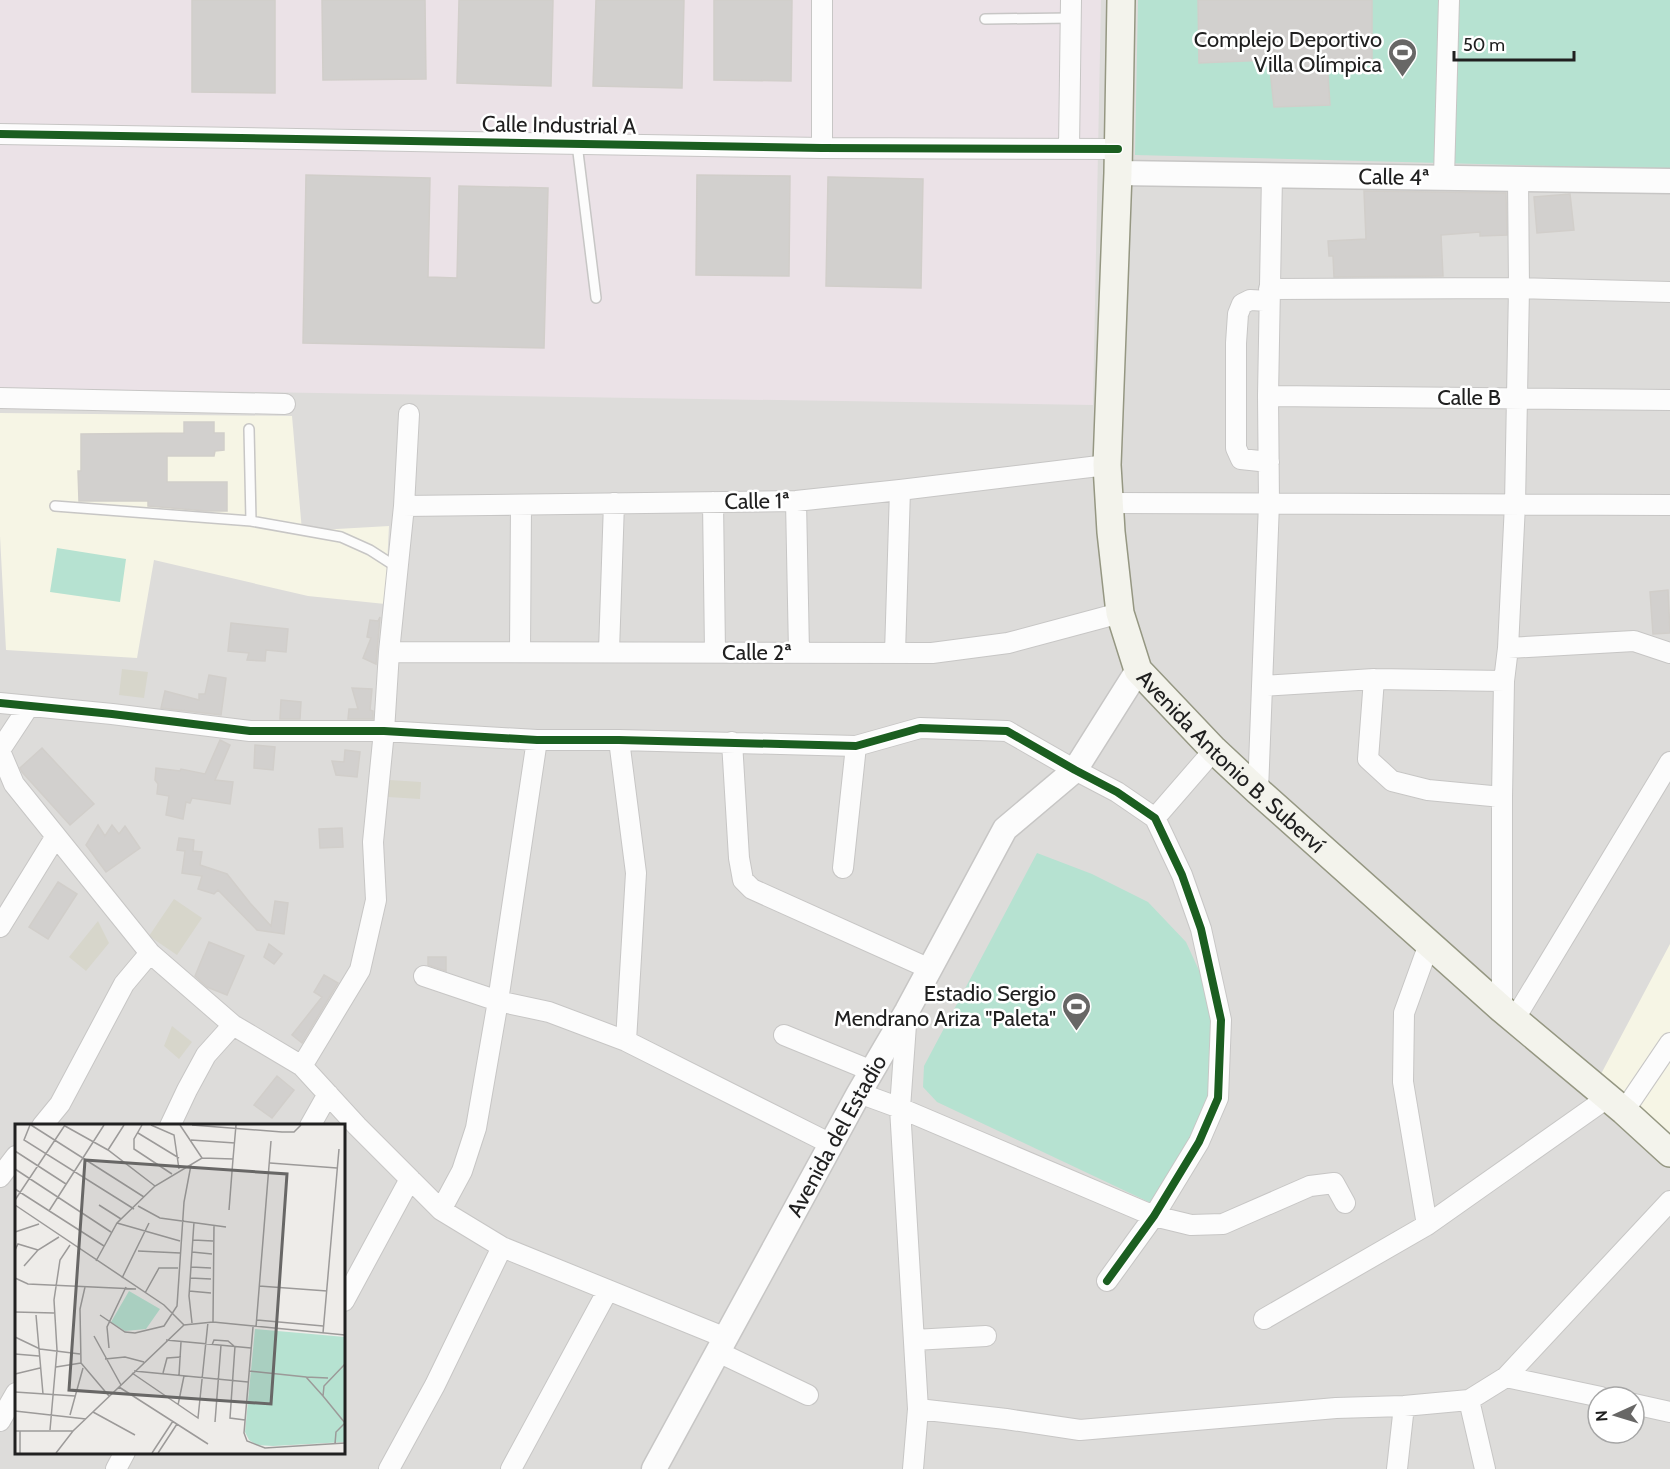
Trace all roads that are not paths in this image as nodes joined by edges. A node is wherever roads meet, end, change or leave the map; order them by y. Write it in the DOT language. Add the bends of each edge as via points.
graph roads {
  1 [pos="822,0"];
  2 [pos="1120,0"];
  3 [pos="1449,0"];
  4 [pos="1071,9"];
  5 [pos="985,19"];
  6 [pos="0,134"];
  7 [pos="577,144"];
  8 [pos="822,148"];
  9 [pos="1068,149"];
  10 [pos="1118,161"];
  11 [pos="1272,175"];
  12 [pos="1444,177"];
  13 [pos="1518,178"];
  14 [pos="1670,181"];
  15 [pos="1519,288"];
  16 [pos="1670,292"];
  17 [pos="1269,295"];
  18 [pos="596,298"];
  19 [pos="1268,396"];
  20 [pos="0,398"];
  21 [pos="1515,398"];
  22 [pos="1670,400"];
  23 [pos="285,404"];
  24 [pos="409,414"];
  25 [pos="249,429"];
  26 [pos="1269,462"];
  27 [pos="1107,465"];
  28 [pos="900,490"];
  29 [pos="796,501"];
  30 [pos="713,502"];
  31 [pos="614,503"];
  32 [pos="1109,503"];
  33 [pos="1269,503"];
  34 [pos="1515,504"];
  35 [pos="1670,504"];
  36 [pos="521,505"];
  37 [pos="55,506"];
  38 [pos="405,507"];
  39 [pos="250,521"];
  40 [pos="398,568"];
  41 [pos="1120,613"];
  42 [pos="1508,648"];
  43 [pos="609,651"];
  44 [pos="389,652"];
  45 [pos="520,652"];
  46 [pos="715,652"];
  47 [pos="799,652"];
  48 [pos="896,653"];
  49 [pos="1670,653"];
  50 [pos="1138,670"];
  51 [pos="1374,679"];
  52 [pos="1504,681"];
  53 [pos="1262,686"];
  54 [pos="0,703"];
  55 [pos="29,706"];
  56 [pos="384,731"];
  57 [pos="537,740"];
  58 [pos="619,740"];
  59 [pos="732,742"];
  60 [pos="856,746"];
  61 [pos="1214,750"];
  62 [pos="0,751"];
  63 [pos="1670,762"];
  64 [pos="1075,771"];
  65 [pos="7,785"];
  66 [pos="1258,791"];
  67 [pos="1502,797"];
  68 [pos="1155,818"];
  69 [pos="56,836"];
  70 [pos="843,868"];
  71 [pos="0,927"];
  72 [pos="1429,944"];
  73 [pos="150,952"];
  74 [pos="930,969"];
  75 [pos="424,976"];
  76 [pos="498,1001"];
  77 [pos="907,1011"];
  78 [pos="1508,1015"];
  79 [pos="233,1025"];
  80 [pos="784,1035"];
  81 [pos="626,1041"];
  82 [pos="1670,1043"];
  83 [pos="302,1066"];
  84 [pos="872,1071"];
  85 [pos="859,1093"];
  86 [pos="328,1095"];
  87 [pos="1615,1105"];
  88 [pos="900,1108"];
  89 [pos="43,1124"];
  90 [pos="170,1124"];
  91 [pos="311,1124"];
  92 [pos="831,1144"];
  93 [pos="1670,1153"];
  94 [pos="15,1157"];
  95 [pos="0,1178"];
  96 [pos="410,1179"];
  97 [pos="1670,1202"];
  98 [pos="1346,1203"];
  99 [pos="441,1210"];
  100 [pos="1154,1216"];
  101 [pos="1427,1225"];
  102 [pos="502,1247"];
  103 [pos="1107,1281"];
  104 [pos="608,1290"];
  105 [pos="345,1299"];
  106 [pos="1264,1319"];
  107 [pos="987,1336"];
  108 [pos="914,1340"];
  109 [pos="722,1345"];
  110 [pos="1506,1377"];
  111 [pos="1586,1394"];
  112 [pos="15,1395"];
  113 [pos="808,1395"];
  114 [pos="1469,1400"];
  115 [pos="1404,1406"];
  116 [pos="1646,1407"];
  117 [pos="918,1409"];
  118 [pos="1670,1412"];
  119 [pos="0,1420"];
  120 [pos="124,1454"];
  121 [pos="116,1469"];
  122 [pos="389,1469"];
  123 [pos="511,1469"];
  124 [pos="654,1469"];
  125 [pos="914,1469"];
  126 [pos="1397,1469"];
  127 [pos="1485,1469"];
  1 -- 8 [label="street"];
  2 -- 10 [label="main road, Avenida Antonio B. Suberví"];
  3 -- 12 [label="street"];
  4 -- 5 [label="lane"];
  4 -- 9 [label="street"];
  6 -- 7 [label="street, Calle Industrial A"];
  7 -- 8 [label="street, Calle Industrial A"];
  7 -- 18 [label="lane"];
  8 -- 9 [label="street, Calle Industrial A"];
  9 -- 10 [label="street, Calle Industrial A"];
  10 -- 11 [label="street, Calle 4ª"];
  10 -- 27 [label="main road, Avenida Antonio B. Suberví"];
  11 -- 12 [label="street, Calle 4ª"];
  11 -- 17 [label="street"];
  12 -- 13 [label="street, Calle 4ª"];
  13 -- 14 [label="street, Calle 4ª"];
  13 -- 15 [label="street"];
  15 -- 16 [label="street"];
  15 -- 17 [label="street"];
  15 -- 21 [label="street"];
  17 -- 19 [label="street"];
  17 -- 26 [label="street" via="1242,304 1238,314 1236,448 1241,459"];
  19 -- 21 [label="street, Calle B"];
  19 -- 26 [label="street"];
  20 -- 23 [label="street"];
  21 -- 22 [label="street, Calle B"];
  21 -- 34 [label="street"];
  24 -- 38 [label="street"];
  25 -- 39 [label="lane"];
  26 -- 33 [label="street"];
  27 -- 28 [label="street, Calle 1ª"];
  27 -- 32 [label="main road, Avenida Antonio B. Suberví"];
  28 -- 29 [label="street, Calle 1ª"];
  28 -- 48 [label="street"];
  29 -- 30 [label="street, Calle 1ª"];
  29 -- 47 [label="street"];
  30 -- 31 [label="street, Calle 1ª"];
  30 -- 46 [label="street"];
  31 -- 36 [label="street, Calle 1ª"];
  31 -- 43 [label="street"];
  32 -- 33 [label="street"];
  32 -- 41 [label="main road, Avenida Antonio B. Suberví"];
  33 -- 34 [label="street"];
  33 -- 53 [label="street"];
  34 -- 35 [label="street"];
  34 -- 42 [label="street"];
  36 -- 38 [label="street, Calle 1ª"];
  36 -- 45 [label="street"];
  37 -- 39 [label="lane"];
  38 -- 40 [label="street"];
  39 -- 40 [label="lane" via="341,537"];
  40 -- 44 [label="street"];
  41 -- 48 [label="street, Calle 2ª" via="1008,643 932,653"];
  41 -- 50 [label="main road, Avenida Antonio B. Suberví"];
  42 -- 49 [label="street" via="1634,641"];
  42 -- 52 [label="street"];
  43 -- 45 [label="street, Calle 2ª"];
  43 -- 46 [label="street, Calle 2ª"];
  44 -- 45 [label="street, Calle 2ª"];
  44 -- 56 [label="street"];
  46 -- 47 [label="street, Calle 2ª"];
  47 -- 48 [label="street, Calle 2ª"];
  50 -- 61 [label="main road, Avenida Antonio B. Suberví"];
  50 -- 64 [label="street, Avenida del Estadio"];
  51 -- 52 [label="street"];
  51 -- 53 [label="street"];
  51 -- 67 [label="street" via="1368,759 1392,781 1428,790"];
  52 -- 67 [label="street"];
  53 -- 66 [label="street"];
  54 -- 55 [label="street"];
  55 -- 56 [label="street" via="250,731"];
  55 -- 62 [label="street"];
  56 -- 57 [label="street"];
  56 -- 83 [label="street" via="373,842 376,900 360,970"];
  57 -- 58 [label="street"];
  57 -- 76 [label="street"];
  58 -- 59 [label="street"];
  58 -- 81 [label="street" via="636,873"];
  59 -- 60 [label="street"];
  59 -- 74 [label="street" via="743,880 752,889"];
  60 -- 64 [label="street" via="920,728 1007,731"];
  60 -- 70 [label="street"];
  61 -- 66 [label="main road, Avenida Antonio B. Suberví"];
  61 -- 68 [label="street"];
  62 -- 65 [label="street"];
  63 -- 78 [label="street"];
  64 -- 68 [label="street" via="1118,792"];
  64 -- 74 [label="street, Avenida del Estadio" via="1005,829"];
  65 -- 69 [label="street"];
  66 -- 72 [label="main road, Avenida Antonio B. Suberví"];
  67 -- 78 [label="street"];
  68 -- 100 [label="street" via="1182,875 1201,930 1221,1020 1221,1040 1218,1098 1199,1142"];
  69 -- 71 [label="street"];
  69 -- 73 [label="street"];
  72 -- 78 [label="main road, Avenida Antonio B. Suberví"];
  72 -- 101 [label="street" via="1404,1013 1403,1082"];
  73 -- 79 [label="street"];
  73 -- 89 [label="street" via="124,984 60,1104"];
  74 -- 77 [label="street, Avenida del Estadio"];
  75 -- 76 [label="street"];
  76 -- 81 [label="street" via="549,1012"];
  76 -- 99 [label="street" via="476,1128 462,1171"];
  77 -- 84 [label="street, Avenida del Estadio"];
  77 -- 88 [label="street"];
  78 -- 87 [label="main road, Avenida Antonio B. Suberví"];
  79 -- 83 [label="street"];
  79 -- 90 [label="street" via="206,1055"];
  80 -- 84 [label="street"];
  81 -- 92 [label="street"];
  82 -- 87 [label="street"];
  83 -- 86 [label="street"];
  84 -- 85 [label="street, Avenida del Estadio"];
  85 -- 88 [label="street"];
  85 -- 92 [label="street, Avenida del Estadio"];
  86 -- 91 [label="street"];
  86 -- 96 [label="street"];
  87 -- 93 [label="main road, Avenida Antonio B. Suberví"];
  87 -- 101 [label="street"];
  88 -- 100 [label="street"];
  88 -- 108 [label="street"];
  92 -- 109 [label="street, Avenida del Estadio"];
  94 -- 95 [label="street"];
  96 -- 99 [label="street"];
  96 -- 105 [label="street"];
  97 -- 110 [label="street"];
  98 -- 100 [label="street" via="1334,1183 1310,1186 1223,1224 1191,1225"];
  99 -- 102 [label="street"];
  100 -- 103 [label="street"];
  101 -- 106 [label="street"];
  102 -- 104 [label="street"];
  102 -- 122 [label="street"];
  104 -- 109 [label="street"];
  104 -- 123 [label="street"];
  107 -- 108 [label="street"];
  108 -- 117 [label="street"];
  109 -- 113 [label="street"];
  109 -- 124 [label="street, Avenida del Estadio"];
  110 -- 111 [label="street"];
  110 -- 114 [label="street"];
  112 -- 119 [label="street"];
  114 -- 115 [label="street"];
  114 -- 127 [label="street"];
  115 -- 117 [label="street" via="1336,1408 1080,1430"];
  115 -- 126 [label="street"];
  116 -- 118 [label="street"];
  117 -- 125 [label="street"];
  120 -- 121 [label="street"];
}
